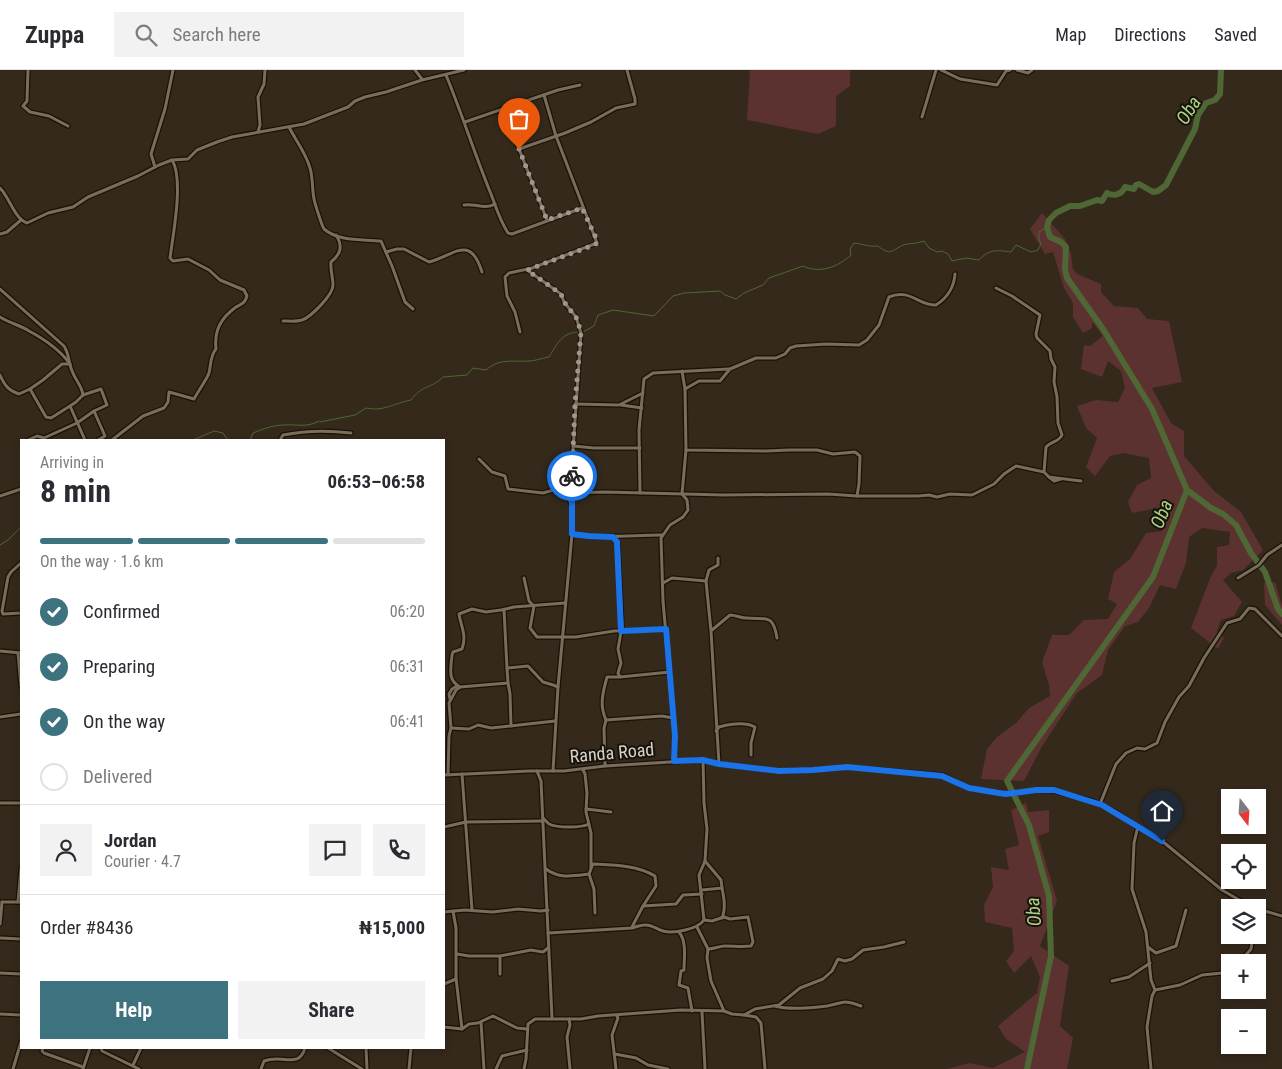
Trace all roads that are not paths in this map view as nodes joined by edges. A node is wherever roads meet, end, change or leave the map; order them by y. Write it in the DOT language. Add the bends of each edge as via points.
graph roads {
  1 [pos="28,70"];
  2 [pos="173,70"];
  3 [pos="265,70"];
  4 [pos="415,70"];
  5 [pos="464,70"];
  6 [pos="627,70"];
  7 [pos="936,70"];
  8 [pos="941,70"];
  9 [pos="1010,70"];
  10 [pos="1017,70"];
  11 [pos="1032,70"];
  12 [pos="446,75"];
  13 [pos="422,80"];
  14 [pos="580,85"];
  15 [pos="544,95"];
  16 [pos="503,109"];
  17 [pos="922,117"];
  18 [pos="465,122"];
  19 [pos="68,126"];
  20 [pos="289,127"];
  21 [pos="258,132"];
  22 [pos="556,136"];
  23 [pos="519,149"];
  24 [pos="172,160"];
  25 [pos="155,167"];
  26 [pos="0,188"];
  27 [pos="495,204"];
  28 [pos="464,205"];
  29 [pos="582,208"];
  30 [pos="21,220"];
  31 [pos="547,220"];
  32 [pos="0,234"];
  33 [pos="336,235"];
  34 [pos="386,252"];
  35 [pos="527,270"];
  36 [pos="482,272"];
  37 [pos="955,274"];
  38 [pos="996,288"];
  39 [pos="0,289"];
  40 [pos="413,309"];
  41 [pos="0,317"];
  42 [pos="283,322"];
  43 [pos="520,332"];
  44 [pos="70,364"];
  45 [pos="730,369"];
  46 [pos="682,371"];
  47 [pos="0,375"];
  48 [pos="30,389"];
  49 [pos="684,389"];
  50 [pos="643,393"];
  51 [pos="83,395"];
  52 [pos="575,404"];
  53 [pos="619,405"];
  54 [pos="70,406"];
  55 [pos="642,408"];
  56 [pos="94,411"];
  57 [pos="77,423"];
  58 [pos="350,433"];
  59 [pos="30,439"];
  60 [pos="85,439"];
  61 [pos="100,439"];
  62 [pos="113,439"];
  63 [pos="281,439"];
  64 [pos="573,446"];
  65 [pos="640,448"];
  66 [pos="686,450"];
  67 [pos="479,459"];
  68 [pos="1044,472"];
  69 [pos="1081,481"];
  70 [pos="20,490"];
  71 [pos="572,493"];
  72 [pos="640,493"];
  73 [pos="682,494"];
  74 [pos="0,496"];
  75 [pos="857,496"];
  76 [pos="572,505"];
  77 [pos="572,534"];
  78 [pos="662,535"];
  79 [pos="613,537"];
  80 [pos="1282,545"];
  81 [pos="718,558"];
  82 [pos="20,564"];
  83 [pos="524,578"];
  84 [pos="1238,578"];
  85 [pos="706,581"];
  86 [pos="663,583"];
  87 [pos="565,603"];
  88 [pos="534,606"];
  89 [pos="504,610"];
  90 [pos="20,614"];
  91 [pos="666,629"];
  92 [pos="621,631"];
  93 [pos="711,631"];
  94 [pos="1282,636"];
  95 [pos="562,637"];
  96 [pos="777,638"];
  97 [pos="0,651"];
  98 [pos="20,653"];
  99 [pos="507,668"];
  100 [pos="670,672"];
  101 [pos="620,676"];
  102 [pos="508,683"];
  103 [pos="458,687"];
  104 [pos="558,688"];
  105 [pos="20,714"];
  106 [pos="0,717"];
  107 [pos="673,718"];
  108 [pos="606,720"];
  109 [pos="555,721"];
  110 [pos="511,726"];
  111 [pos="451,728"];
  112 [pos="716,731"];
  113 [pos="751,755"];
  114 [pos="703,760"];
  115 [pos="674,761"];
  116 [pos="719,764"];
  117 [pos="605,766"];
  118 [pos="583,770"];
  119 [pos="537,771"];
  120 [pos="553,771"];
  121 [pos="462,774"];
  122 [pos="446,775"];
  123 [pos="0,803"];
  124 [pos="20,803"];
  125 [pos="1100,804"];
  126 [pos="586,809"];
  127 [pos="611,812"];
  128 [pos="543,819"];
  129 [pos="466,822"];
  130 [pos="589,824"];
  131 [pos="1138,826"];
  132 [pos="445,827"];
  133 [pos="705,861"];
  134 [pos="591,869"];
  135 [pos="546,870"];
  136 [pos="588,874"];
  137 [pos="722,888"];
  138 [pos="702,892"];
  139 [pos="1238,899"];
  140 [pos="1,902"];
  141 [pos="20,902"];
  142 [pos="643,906"];
  143 [pos="472,910"];
  144 [pos="548,910"];
  145 [pos="1186,910"];
  146 [pos="453,911"];
  147 [pos="1266,911"];
  148 [pos="445,912"];
  149 [pos="595,913"];
  150 [pos="1282,916"];
  151 [pos="722,918"];
  152 [pos="704,920"];
  153 [pos="0,924"];
  154 [pos="697,927"];
  155 [pos="632,928"];
  156 [pos="548,932"];
  157 [pos="679,932"];
  158 [pos="0,938"];
  159 [pos="20,940"];
  160 [pos="904,942"];
  161 [pos="548,947"];
  162 [pos="1148,947"];
  163 [pos="708,949"];
  164 [pos="457,954"];
  165 [pos="500,956"];
  166 [pos="1150,963"];
  167 [pos="0,973"];
  168 [pos="1221,973"];
  169 [pos="20,974"];
  170 [pos="500,974"];
  171 [pos="456,978"];
  172 [pos="1112,981"];
  173 [pos="445,984"];
  174 [pos="1155,990"];
  175 [pos="775,1006"];
  176 [pos="860,1006"];
  177 [pos="692,1011"];
  178 [pos="724,1011"];
  179 [pos="702,1012"];
  180 [pos="0,1014"];
  181 [pos="744,1014"];
  182 [pos="20,1015"];
  183 [pos="617,1015"];
  184 [pos="552,1018"];
  185 [pos="569,1019"];
  186 [pos="481,1022"];
  187 [pos="445,1027"];
  188 [pos="462,1028"];
  189 [pos="527,1029"];
  190 [pos="20,1045"];
  191 [pos="43,1049"];
  192 [pos="90,1049"];
  193 [pos="101,1049"];
  194 [pos="141,1049"];
  195 [pos="304,1049"];
  196 [pos="330,1049"];
  197 [pos="341,1049"];
  198 [pos="366,1049"];
  199 [pos="411,1049"];
  200 [pos="527,1050"];
  201 [pos="614,1054"];
  202 [pos="341,1055"];
  203 [pos="301,1062"];
  204 [pos="284,1064"];
  205 [pos="133,1065"];
  206 [pos="83,1068"];
  207 [pos="13,1069"];
  208 [pos="139,1069"];
  209 [pos="261,1069"];
  210 [pos="362,1069"];
  211 [pos="367,1069"];
  212 [pos="409,1069"];
  213 [pos="484,1069"];
  214 [pos="496,1069"];
  215 [pos="524,1069"];
  216 [pos="570,1069"];
  217 [pos="616,1069"];
  218 [pos="668,1069"];
  219 [pos="705,1069"];
  220 [pos="765,1069"];
  221 [pos="1150,1069"];
  1 -- 19 [label="street" via="27,100 23,106 30,112 49,116"];
  2 -- 25 [label="street" via="151,154"];
  3 -- 21 [label="street" via="264,84 258,97"];
  4 -- 13 [label="street"];
  5 -- 12 [label="street"];
  6 -- 22 [label="street" via="635,104 616,108"];
  7 -- 17 [label="street"];
  8 -- 9 [label="street" via="960,79 997,84"];
  10 -- 11 [label="street"];
  12 -- 13 [label="street"];
  12 -- 18 [label="street"];
  13 -- 20 [label="street" via="365,97 348,108"];
  14 -- 15 [label="street"];
  15 -- 16 [label="street"];
  15 -- 22 [label="street"];
  16 -- 18 [label="street"];
  16 -- 23 [label="street"];
  18 -- 27 [label="street"];
  20 -- 21 [label="street"];
  20 -- 33 [label="street" via="311,170 314,201 322,226"];
  21 -- 24 [label="street" via="217,142 197,150 188,159"];
  22 -- 23 [label="street"];
  22 -- 29 [label="street"];
  23 -- 31 [label="street"];
  24 -- 25 [label="street"];
  24 -- 62 [label="street" via="178,176 170,258 173,261 188,259 220,280 244,290 247,296 245,302 225,316 219,325 208,376 194,399 170,392 164,408 143,416"];
  25 -- 30 [label="street" via="73,207 48,213 27,223"];
  26 -- 30 [label="street"];
  27 -- 28 [label="street" via="487,207"];
  27 -- 31 [label="street" via="508,233"];
  29 -- 31 [label="street"];
  29 -- 35 [label="street" via="597,243"];
  30 -- 32 [label="street"];
  33 -- 34 [label="street" via="381,241"];
  33 -- 42 [label="street" via="341,246 340,253 331,262 331,293 303,320"];
  34 -- 36 [label="street" via="404,249 429,262 466,250 478,260"];
  34 -- 40 [label="street" via="405,302"];
  35 -- 43 [label="street" via="509,273 505,277 507,296"];
  35 -- 52 [label="street" via="561,294 579,322"];
  37 -- 45 [label="street" via="950,292 936,305 907,295 890,297 879,325 859,345 796,346 776,358 756,358"];
  38 -- 68 [label="street" via="1040,315 1037,338 1050,351 1055,367 1058,423 1062,435 1046,447"];
  39 -- 44 [label="street" via="64,346"];
  41 -- 44 [label="street" via="30,331 62,354"];
  44 -- 48 [label="street" via="62,364"];
  44 -- 51 [label="street"];
  45 -- 46 [label="street"];
  45 -- 49 [label="street" via="720,381 699,381"];
  46 -- 49 [label="street"];
  46 -- 50 [label="street" via="653,373 643,382"];
  47 -- 48 [label="street" via="10,391 19,394"];
  48 -- 54 [label="street" via="46,417 51,418"];
  49 -- 66 [label="street"];
  50 -- 53 [label="street"];
  50 -- 55 [label="street"];
  51 -- 54 [label="street"];
  51 -- 56 [label="street" via="101,389 107,405"];
  52 -- 53 [label="street"];
  52 -- 64 [label="street"];
  53 -- 55 [label="street"];
  54 -- 57 [label="street"];
  55 -- 65 [label="street"];
  56 -- 57 [label="street"];
  56 -- 61 [label="street" via="105,436"];
  57 -- 59 [label="street" via="44,438 37,436"];
  57 -- 60 [label="street"];
  58 -- 63 [label="street" via="306,431 283,435"];
  64 -- 65 [label="street"];
  64 -- 71 [label="street"];
  65 -- 72 [label="street"];
  66 -- 73 [label="street"];
  66 -- 75 [label="street" via="855,452 860,456"];
  67 -- 76 [label="street" via="492,472 505,476 508,489 543,493 564,487"];
  68 -- 69 [label="street" via="1054,481 1061,478"];
  68 -- 75 [label="street" via="1016,466 994,484 972,495"];
  70 -- 74 [label="street"];
  71 -- 72 [label="street"];
  71 -- 76 [label="street"];
  72 -- 73 [label="street"];
  73 -- 75 [label="street"];
  73 -- 78 [label="street" via="687,500 688,510"];
  76 -- 77 [label="street"];
  77 -- 79 [label="street"];
  77 -- 87 [label="street"];
  78 -- 79 [label="street"];
  78 -- 86 [label="street"];
  79 -- 92 [label="street" via="618,544"];
  80 -- 84 [label="street"];
  81 -- 85 [label="street" via="718,565 709,570"];
  82 -- 90 [label="street" via="8,577 2,611 3,614"];
  83 -- 88 [label="street" via="529,602"];
  85 -- 86 [label="street" via="672,578"];
  85 -- 93 [label="street"];
  86 -- 91 [label="street"];
  87 -- 88 [label="street"];
  87 -- 95 [label="street"];
  88 -- 89 [label="street"];
  88 -- 95 [label="street" via="530,628 537,637"];
  89 -- 99 [label="street"];
  89 -- 103 [label="street" via="486,612 472,609 459,614 465,641 461,650 453,652 450,674"];
  91 -- 92 [label="street"];
  91 -- 100 [label="street"];
  92 -- 95 [label="street"];
  92 -- 101 [label="street" via="618,649"];
  93 -- 96 [label="street" via="734,615 771,620"];
  93 -- 112 [label="street"];
  94 -- 125 [label="street" via="1255,609 1249,608 1240,619 1228,623 1179,697 1157,743 1126,753 1116,764"];
  95 -- 104 [label="street"];
  97 -- 98 [label="street"];
  99 -- 102 [label="street"];
  99 -- 104 [label="street" via="528,666 543,682"];
  100 -- 101 [label="street"];
  100 -- 107 [label="street"];
  101 -- 108 [label="street" via="607,677 601,704"];
  102 -- 103 [label="street"];
  102 -- 110 [label="street"];
  103 -- 111 [label="street" via="450,700"];
  104 -- 109 [label="street"];
  105 -- 106 [label="street"];
  107 -- 108 [label="street"];
  107 -- 115 [label="street"];
  108 -- 117 [label="street"];
  109 -- 110 [label="street"];
  109 -- 120 [label="street"];
  110 -- 111 [label="street"];
  111 -- 122 [label="street"];
  112 -- 113 [label="street" via="733,723 755,727"];
  112 -- 116 [label="street"];
  114 -- 115 [label="street, Randa Road"];
  114 -- 116 [label="street, Randa Road"];
  114 -- 133 [label="street" via="707,822"];
  115 -- 117 [label="street, Randa Road"];
  116 -- 125 [label="street, Randa Road" via="779,771 847,767 942,776 974,790 1006,794 1054,790"];
  117 -- 118 [label="street, Randa Road"];
  118 -- 120 [label="street, Randa Road"];
  118 -- 126 [label="street"];
  119 -- 120 [label="street, Randa Road"];
  119 -- 121 [label="street, Randa Road"];
  119 -- 128 [label="street" via="541,781"];
  121 -- 122 [label="street, Randa Road"];
  121 -- 129 [label="street"];
  123 -- 124 [label="street"];
  125 -- 131 [label="street, Randa Road"];
  126 -- 127 [label="street"];
  126 -- 130 [label="street"];
  128 -- 129 [label="street"];
  128 -- 130 [label="street" via="555,826 581,827"];
  128 -- 135 [label="street"];
  129 -- 132 [label="street"];
  129 -- 143 [label="street"];
  130 -- 134 [label="street"];
  131 -- 139 [label="street, Randa Road"];
  131 -- 162 [label="street" via="1132,889"];
  133 -- 137 [label="street" via="721,880"];
  133 -- 138 [label="street" via="699,875"];
  134 -- 136 [label="street"];
  134 -- 142 [label="street" via="594,864 632,867 655,876 656,886"];
  135 -- 136 [label="street" via="553,875"];
  135 -- 144 [label="street"];
  136 -- 149 [label="street" via="594,889"];
  137 -- 138 [label="street"];
  137 -- 151 [label="street"];
  138 -- 142 [label="street" via="683,895 676,904"];
  138 -- 152 [label="street"];
  140 -- 141 [label="street"];
  140 -- 153 [label="street"];
  142 -- 155 [label="street"];
  143 -- 144 [label="street"];
  143 -- 146 [label="street"];
  144 -- 156 [label="street"];
  145 -- 162 [label="street" via="1176,946 1159,953"];
  146 -- 148 [label="street"];
  146 -- 164 [label="street"];
  147 -- 150 [label="street"];
  151 -- 152 [label="street"];
  151 -- 163 [label="street" via="748,917 753,942 751,946"];
  152 -- 154 [label="street"];
  154 -- 157 [label="street"];
  154 -- 163 [label="street"];
  155 -- 156 [label="street"];
  155 -- 157 [label="street" via="644,925"];
  156 -- 161 [label="street"];
  157 -- 177 [label="street" via="684,940 684,970 679,984 688,988"];
  158 -- 159 [label="street"];
  160 -- 175 [label="street" via="862,950 845,961 838,959 827,976 800,988"];
  161 -- 165 [label="street" via="543,952 531,950"];
  161 -- 184 [label="street"];
  162 -- 166 [label="street"];
  163 -- 178 [label="street" via="711,981"];
  164 -- 165 [label="street"];
  164 -- 171 [label="street"];
  165 -- 170 [label="street"];
  166 -- 172 [label="street" via="1129,977"];
  166 -- 174 [label="street"];
  167 -- 169 [label="street"];
  168 -- 174 [label="street" via="1202,975 1180,985"];
  171 -- 173 [label="street"];
  171 -- 188 [label="street"];
  174 -- 221 [label="street" via="1146,1027"];
  175 -- 176 [label="street" via="816,1007 840,1001"];
  175 -- 181 [label="street"];
  177 -- 179 [label="street"];
  177 -- 183 [label="street"];
  178 -- 179 [label="street"];
  178 -- 181 [label="street"];
  179 -- 219 [label="street"];
  180 -- 182 [label="street"];
  181 -- 220 [label="street" via="756,1017 761,1024"];
  183 -- 185 [label="street"];
  183 -- 201 [label="street" via="612,1035"];
  184 -- 185 [label="street"];
  184 -- 189 [label="street" via="531,1021"];
  185 -- 216 [label="street"];
  186 -- 188 [label="street"];
  186 -- 189 [label="street" via="493,1016"];
  186 -- 213 [label="street"];
  187 -- 188 [label="street"];
  189 -- 200 [label="street"];
  190 -- 207 [label="street"];
  191 -- 206 [label="street"];
  192 -- 206 [label="street"];
  193 -- 205 [label="street"];
  194 -- 205 [label="street"];
  195 -- 203 [label="street"];
  196 -- 202 [label="street"];
  197 -- 202 [label="street"];
  198 -- 211 [label="street"];
  199 -- 212 [label="street"];
  200 -- 214 [label="street" via="502,1056"];
  200 -- 215 [label="street"];
  201 -- 217 [label="street"];
  201 -- 218 [label="street"];
  202 -- 210 [label="street"];
  204 -- 209 [label="street" via="267,1059"];
  205 -- 208 [label="street"];
}
